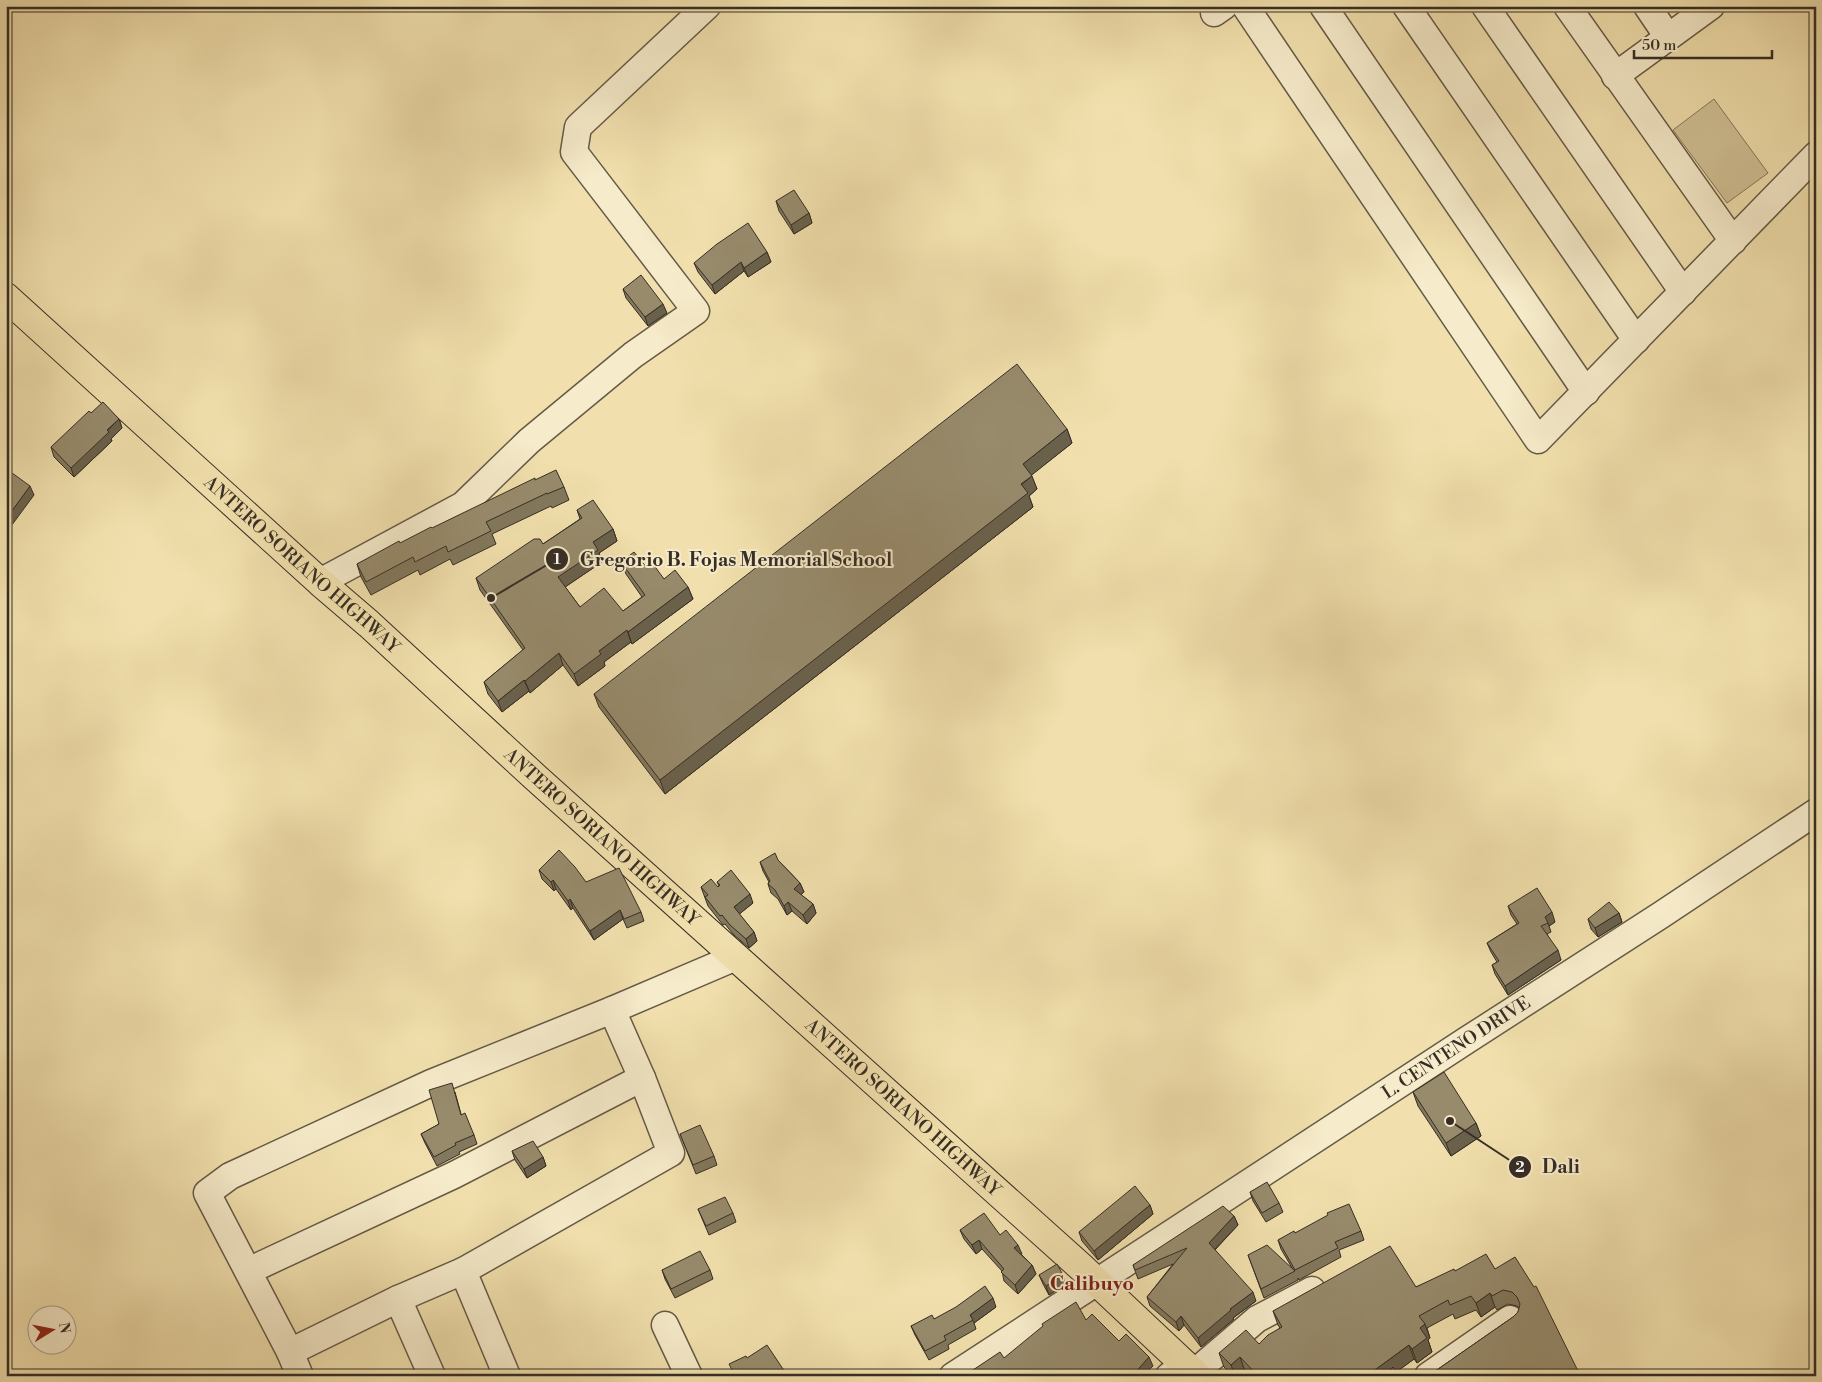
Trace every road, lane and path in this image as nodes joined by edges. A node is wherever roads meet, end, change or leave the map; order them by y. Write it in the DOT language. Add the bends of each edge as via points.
graph roads {
  1 [pos="707,6"];
  2 [pos="1245,6"];
  3 [pos="1323,6"];
  4 [pos="1406,6"];
  5 [pos="1485,6"];
  6 [pos="1567,6"];
  7 [pos="1647,6"];
  8 [pos="1711,6"];
  9 [pos="1668,37"];
  10 [pos="1614,76"];
  11 [pos="1813,163"];
  12 [pos="1733,241"];
  13 [pos="1683,292"];
  14 [pos="6,298"];
  15 [pos="1636,340"];
  16 [pos="1586,392"];
  17 [pos="320,582"];
  18 [pos="1816,812"];
  19 [pos="736,957"];
  20 [pos="612,1010"];
  21 [pos="642,1078"];
  22 [pos="248,1271"];
  23 [pos="463,1271"];
  24 [pos="1334,1278"];
  25 [pos="1098,1282"];
  26 [pos="398,1299"];
  27 [pos="1510,1319"];
  28 [pos="665,1325"];
  29 [pos="290,1352"];
  30 [pos="1186,1372"];
  31 [pos="300,1376"];
  32 [pos="432,1376"];
  33 [pos="507,1376"];
  34 [pos="689,1376"];
  35 [pos="953,1376"];
  36 [pos="1428,1376"];
  1 -- 17 [label="street" via="578,127 574,152 696,311 634,355 529,441 463,505"];
  2 -- 16 [label="street" via="1538,440"];
  3 -- 16 [label="street"];
  4 -- 15 [label="street"];
  5 -- 13 [label="street"];
  6 -- 10 [label="street"];
  7 -- 9 [label="street"];
  8 -- 9 [label="street"];
  9 -- 10 [label="street"];
  10 -- 12 [label="street"];
  11 -- 12 [label="street"];
  12 -- 13 [label="street"];
  13 -- 15 [label="street"];
  14 -- 17 [label="main road, ANTERO SORIANO HIGHWAY"];
  15 -- 16 [label="street"];
  17 -- 19 [label="main road, ANTERO SORIANO HIGHWAY"];
  18 -- 25 [label="street, L. CENTENO DRIVE"];
  19 -- 20 [label="street"];
  19 -- 25 [label="main road, ANTERO SORIANO HIGHWAY"];
  20 -- 21 [label="street"];
  20 -- 22 [label="street" via="431,1083 230,1176 207,1193"];
  21 -- 22 [label="street" via="454,1175"];
  21 -- 23 [label="street" via="671,1153"];
  22 -- 29 [label="street"];
  23 -- 26 [label="street"];
  23 -- 33 [label="street"];
  24 -- 30 [label="street" via="1257,1319"];
  25 -- 30 [label="main road, ANTERO SORIANO HIGHWAY"];
  25 -- 35 [label="street, L. CENTENO DRIVE"];
  26 -- 29 [label="street"];
  26 -- 32 [label="street"];
  27 -- 36 [label="street"];
  28 -- 34 [label="street"];
  29 -- 31 [label="street"];
}
